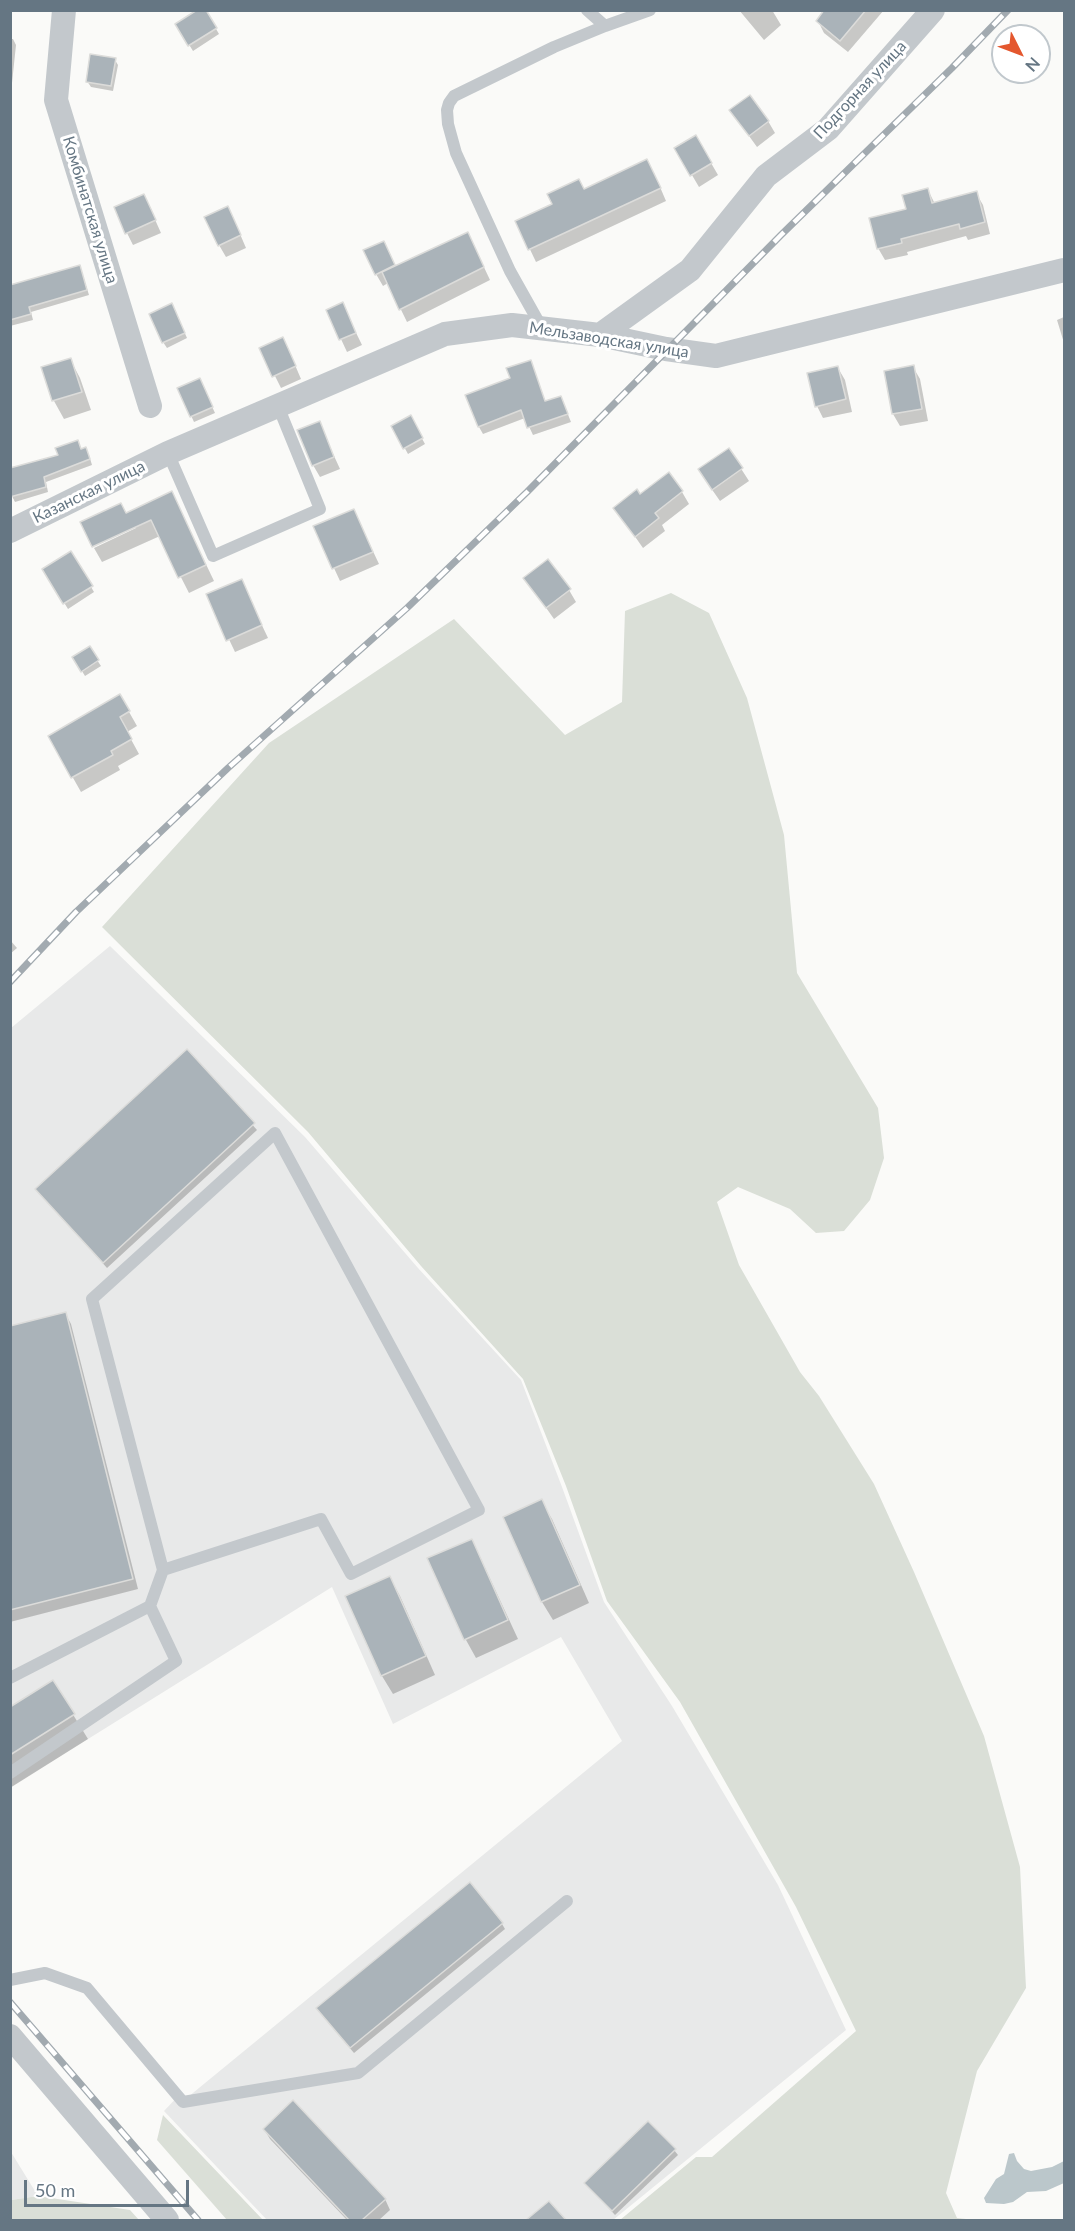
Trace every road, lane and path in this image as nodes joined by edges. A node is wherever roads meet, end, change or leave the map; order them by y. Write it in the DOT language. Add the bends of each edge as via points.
graph roads {
  1 [pos="64,10"];
  2 [pos="587,10"];
  3 [pos="650,10"];
  4 [pos="933,10"];
  5 [pos="605,26"];
  6 [pos="1065,270"];
  7 [pos="543,329"];
  8 [pos="600,335"];
  9 [pos="150,406"];
  10 [pos="278,406"];
  11 [pos="168,453"];
  12 [pos="10,531"];
  13 [pos="163,1570"];
  14 [pos="150,1606"];
  15 [pos="10,1677"];
  16 [pos="10,1773"];
  17 [pos="567,1901"];
  18 [pos="10,1980"];
  19 [pos="10,2036"];
  20 [pos="167,2220"];
  1 -- 9 [label="street, Комбинатская улица" via="56,100"];
  2 -- 5 [label="lane"];
  3 -- 5 [label="lane"];
  4 -- 8 [label="street, Подгорная улица" via="828,129 766,176 690,270"];
  5 -- 7 [label="lane" via="454,96 447,110 456,153 510,271"];
  6 -- 8 [label="street, Мельзаводская улица" via="716,356 666,350"];
  7 -- 8 [label="street, Мельзаводская улица"];
  7 -- 10 [label="street, Мельзаводская улица" via="512,325 445,334"];
  10 -- 11 [label="street, Мельзаводская улица"];
  10 -- 11 [label="lane" via="320,509 213,556"];
  11 -- 12 [label="street, Казанская улица"];
  13 -- 13 [label="lane" via="92,1299 275,1133 479,1509 351,1574 321,1519"];
  13 -- 14 [label="lane"];
  14 -- 15 [label="lane"];
  14 -- 16 [label="lane" via="176,1661"];
  17 -- 18 [label="lane" via="358,2073 183,2102 87,1988 45,1973"];
  19 -- 20 [label="street"];
}
